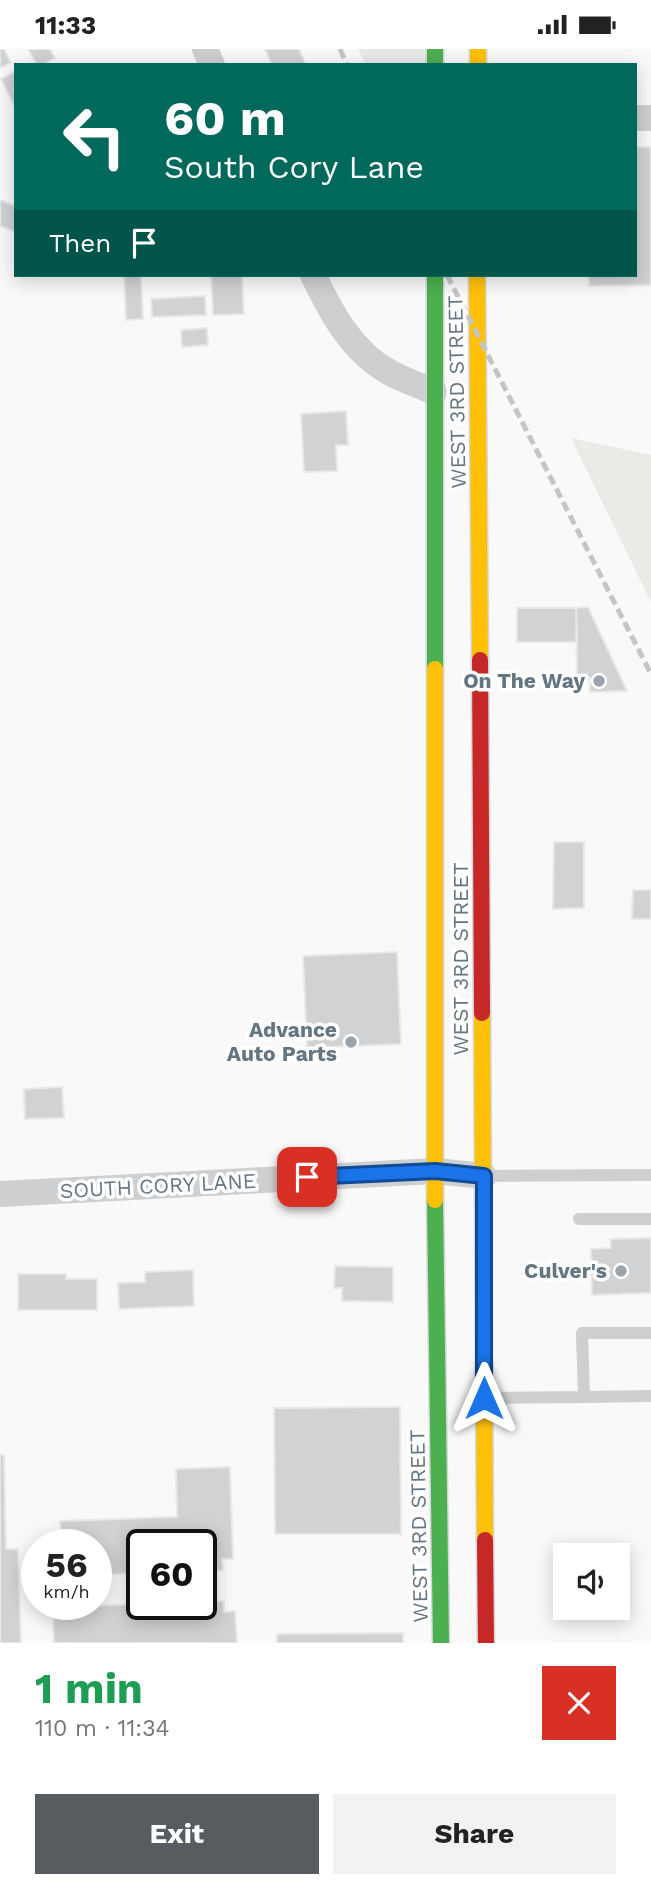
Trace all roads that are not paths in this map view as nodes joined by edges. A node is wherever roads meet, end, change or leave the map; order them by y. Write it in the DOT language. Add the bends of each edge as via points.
graph roads {
  1 [pos="314,277"];
  2 [pos="435,277"];
  3 [pos="477,277"];
  4 [pos="434,392"];
  5 [pos="452,438"];
  6 [pos="462,474"];
  7 [pos="481,613"];
  8 [pos="435,1171"];
  9 [pos="651,1175"];
  10 [pos="484,1176"];
  11 [pos="0,1194"];
  12 [pos="579,1219"];
  13 [pos="648,1221"];
  14 [pos="651,1333"];
  15 [pos="651,1396"];
  16 [pos="584,1397"];
  17 [pos="484,1398"];
  18 [pos="441,1643"];
  19 [pos="486,1643"];
  1 -- 4 [label="street" via="334,319 361,351 388,372"];
  2 -- 4 [label="main road, WEST 3RD STREET"];
  3 -- 7 [label="main road, WEST 3RD STREET"];
  4 -- 5 [label="main road"];
  4 -- 8 [label="main road, WEST 3RD STREET"];
  6 -- 7 [label="main road"];
  7 -- 10 [label="main road, WEST 3RD STREET"];
  8 -- 10 [label="street, SOUTH CORY LANE"];
  8 -- 11 [label="street, SOUTH CORY LANE"];
  8 -- 18 [label="main road, WEST 3RD STREET"];
  9 -- 10 [label="lane"];
  10 -- 17 [label="main road, WEST 3RD STREET"];
  12 -- 13 [label="lane"];
  14 -- 16 [label="lane" via="582,1332"];
  15 -- 16 [label="lane"];
  16 -- 17 [label="lane"];
  17 -- 19 [label="main road, WEST 3RD STREET"];
}
